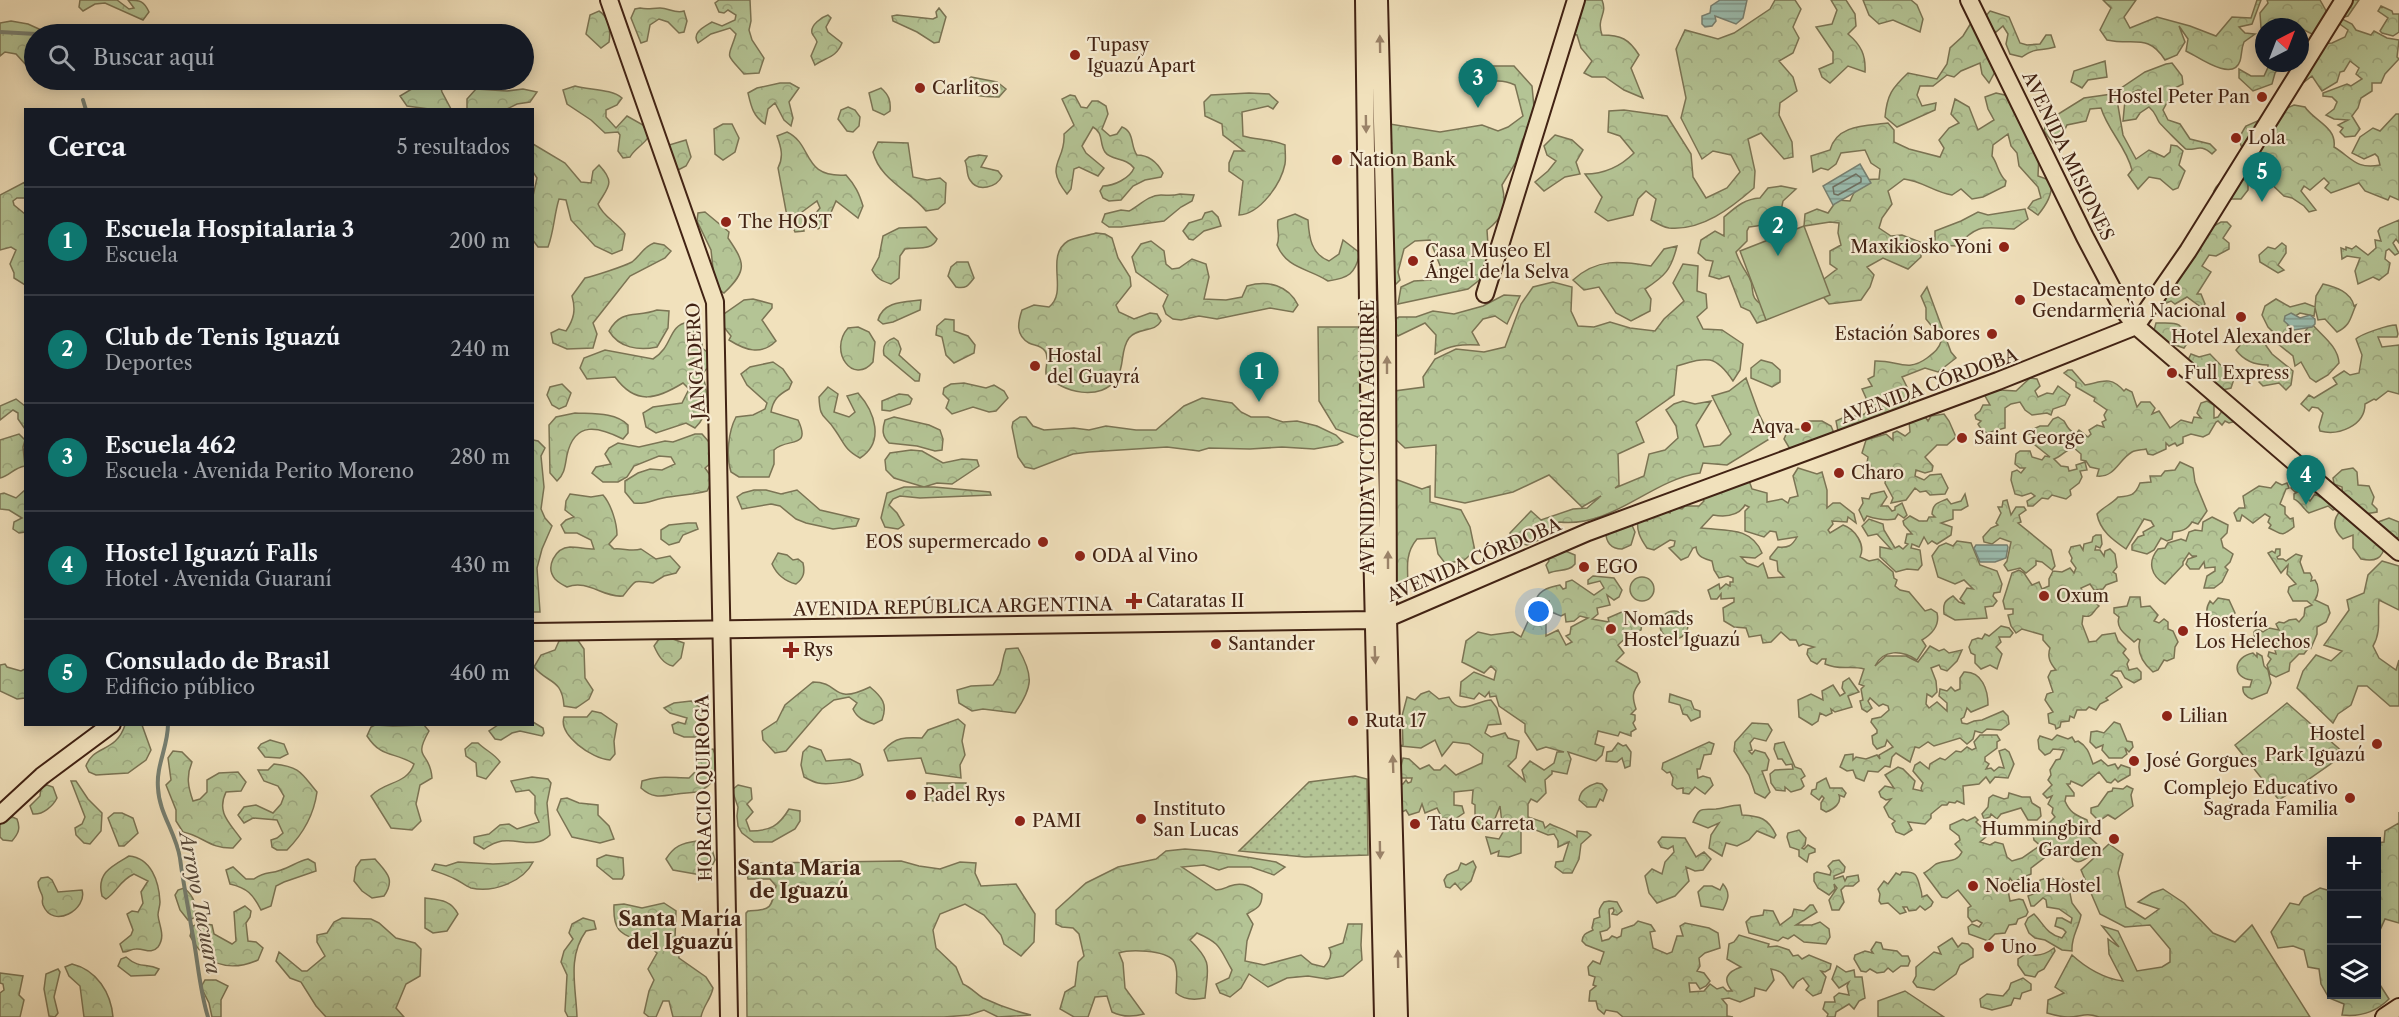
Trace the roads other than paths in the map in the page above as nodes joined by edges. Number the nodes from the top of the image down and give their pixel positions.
1 (609, 0) edge
2 (1364, 0) edge
3 (1379, 0) edge
4 (1576, 0) edge
5 (1969, 0) edge
6 (2344, 0) edge
7 (1485, 294) dead end
8 (2136, 326) junction
9 (2399, 552) edge
10 (1381, 619) junction
11 (722, 630) junction
12 (534, 632) edge
13 (109, 726) edge
14 (0, 815) edge
15 (2399, 1007) edge
16 (729, 1017) edge
17 (1383, 1017) edge
18 (1399, 1017) edge
19 (2384, 1017) edge

1 - 11 main road, JANGADERO
2 -> 10 main road, AVENIDA VICTORIA AGUIRRE
10 -> 3 main road, AVENIDA VICTORIA AGUIRRE
4 - 7 main road
5 - 8 main road, AVENIDA MISIONES
6 - 8 main road
8 - 9 main road, AVENIDA MISIONES
8 - 10 main road, AVENIDA CÓRDOBA
10 - 11 main road, AVENIDA REPÚBLICA ARGENTINA
10 -> 17 main road, AVENIDA VICTORIA AGUIRRE
18 -> 10 main road, AVENIDA VICTORIA AGUIRRE
11 - 12 main road, AVENIDA REPÚBLICA ARGENTINA
11 - 16 main road, HORACIO QUIROGA
13 - 14 main road
15 - 19 main road

